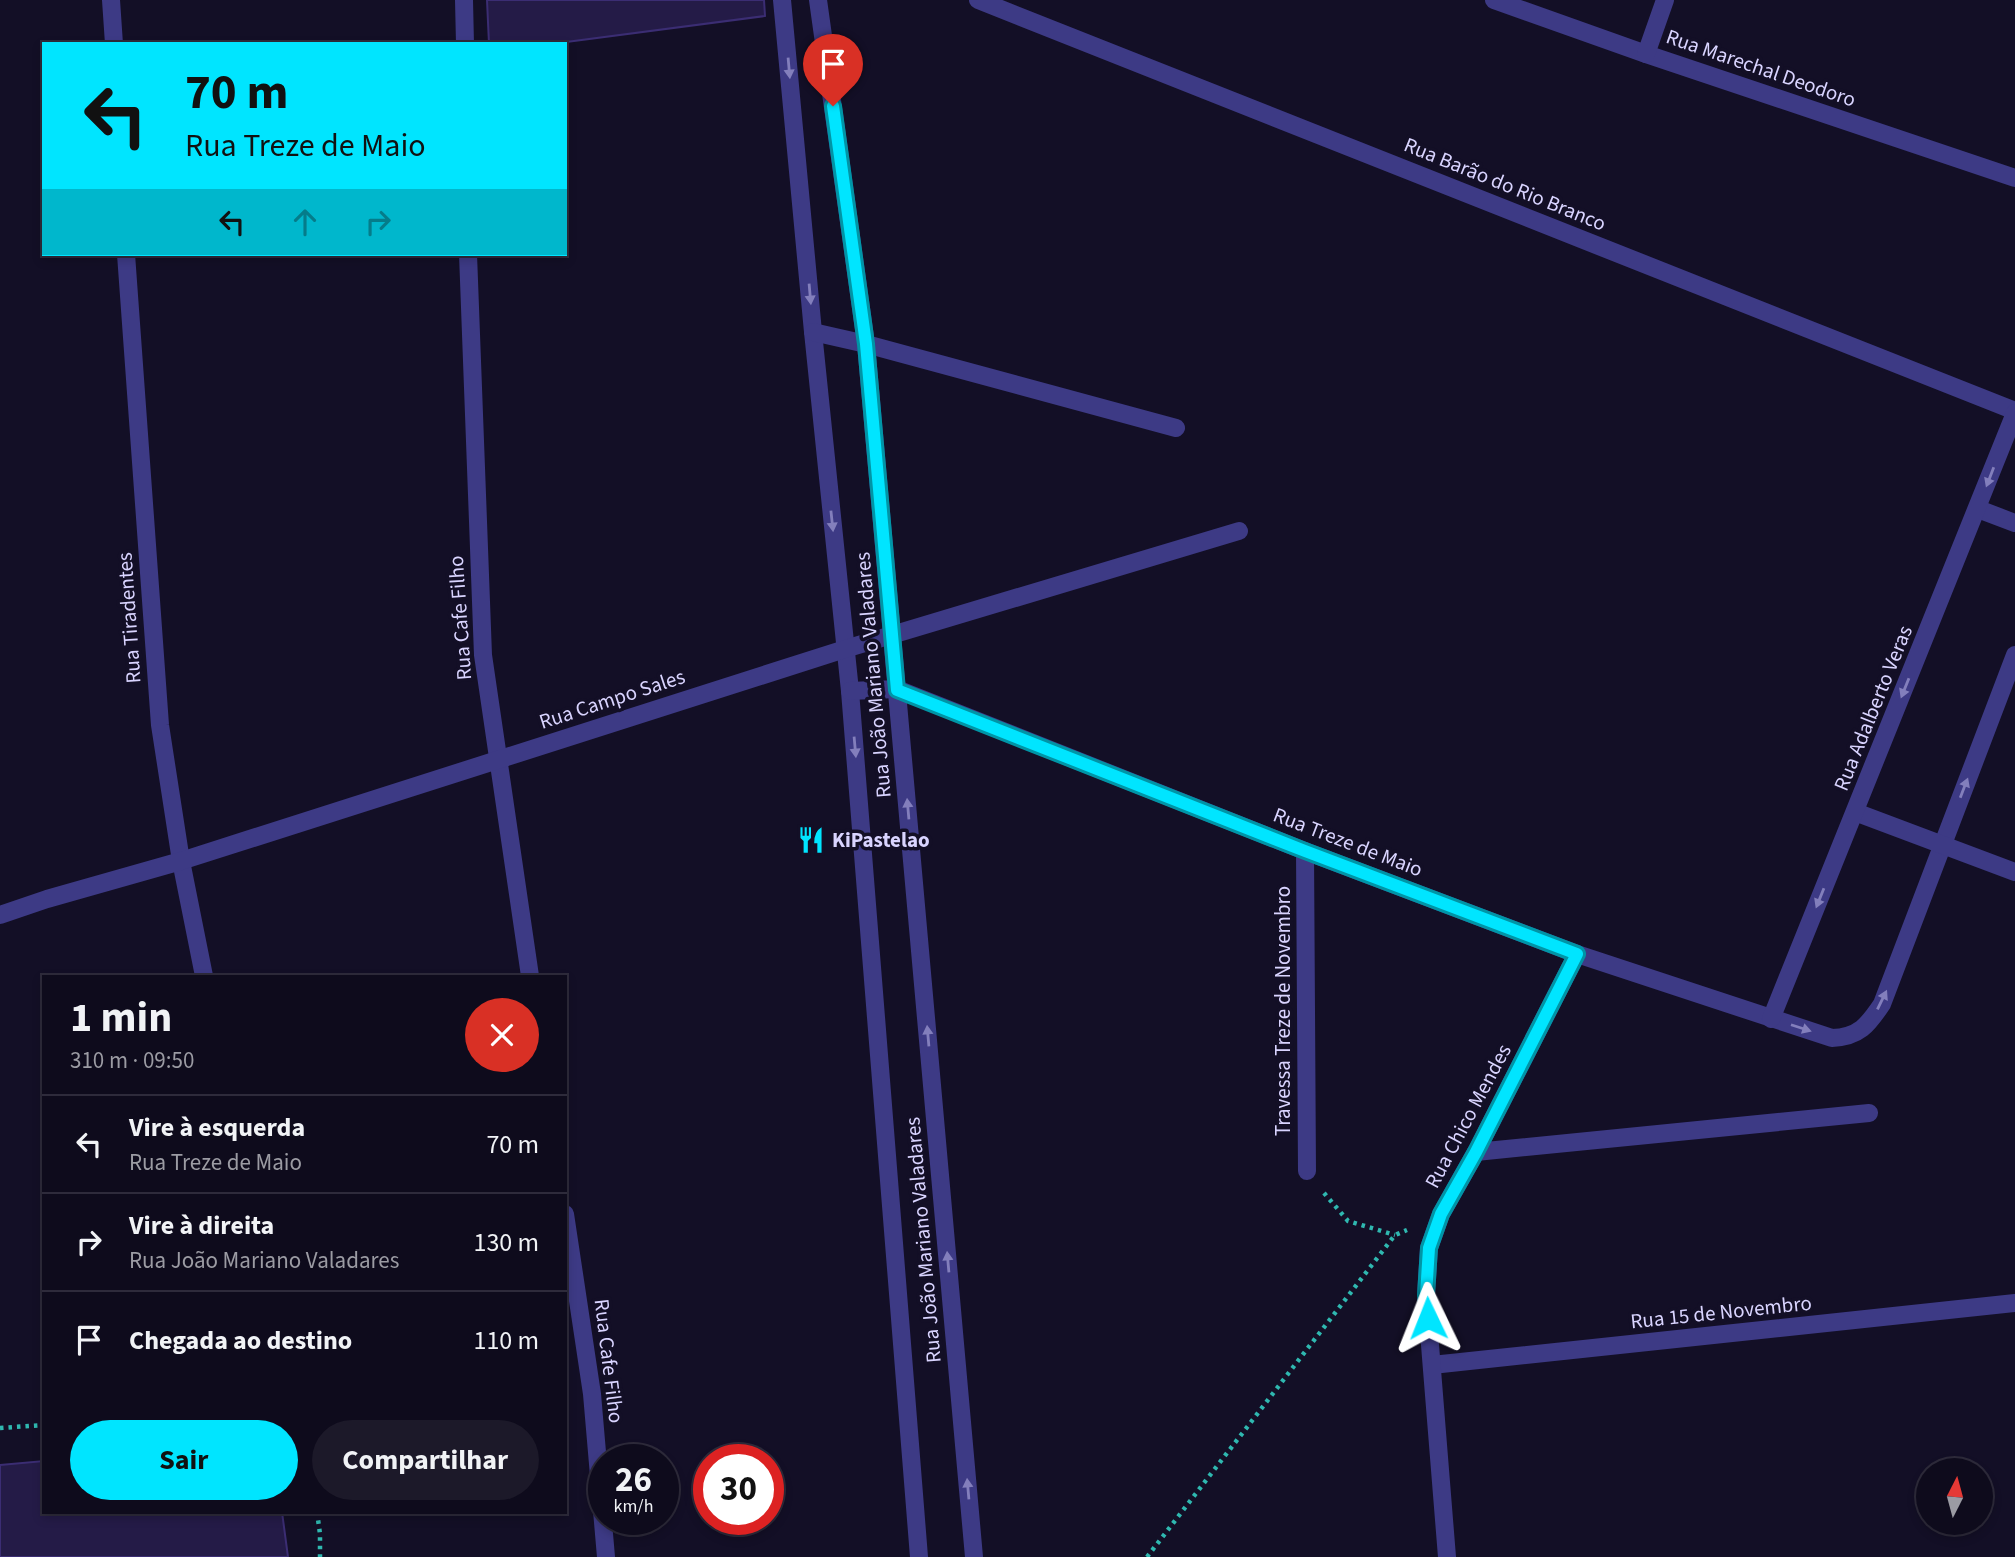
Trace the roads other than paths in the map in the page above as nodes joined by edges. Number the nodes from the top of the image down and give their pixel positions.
1 (111, 0) edge
2 (464, 0) edge
3 (782, 0) edge
4 (818, 0) edge
5 (978, 0) edge
6 (1494, 0) edge
7 (1665, 0) edge
8 (114, 42) edge
9 (465, 42) edge
10 (1646, 54) junction
11 (2015, 178) edge
12 (126, 256) edge
13 (468, 256) edge
14 (813, 332) junction
15 (866, 344) junction
16 (2015, 412) edge
17 (1176, 428) dead end
18 (1978, 509) junction
19 (2015, 523) edge
20 (1239, 531) dead end
21 (892, 636) junction
22 (845, 649) junction
23 (2015, 655) edge
24 (897, 690) junction
25 (850, 691) junction
26 (497, 760) junction
27 (1855, 812) junction
28 (1942, 845) junction
29 (1305, 851) junction
30 (181, 861) junction
31 (2015, 872) edge
32 (0, 915) edge
33 (1577, 954) junction
34 (204, 975) edge
35 (530, 975) edge
36 (1771, 1019) junction
37 (1869, 1113) dead end
38 (1476, 1152) junction
39 (1307, 1171) road end
40 (567, 1227) edge
41 (2015, 1303) edge
42 (1432, 1365) junction
43 (606, 1557) edge
44 (919, 1557) edge
45 (974, 1557) edge
46 (1447, 1557) edge

1 - 8 street
2 - 9 street
3 -> 14 street, Rua João Mariano Valadares
4 - 15 street, Rua João Mariano Valadares
5 - 16 street, Rua Barão do Rio Branco
6 - 10 street, Rua Marechal Deodoro
7 - 10 street
10 - 11 street, Rua Marechal Deodoro
12 - 30 street, Rua Tiradentes
13 - 26 street, Rua Cafe Filho
14 - 15 street
14 -> 22 street, Rua João Mariano Valadares
15 - 17 street
15 - 21 street, Rua João Mariano Valadares
16 -> 18 street, Rua Adalberto Veras
18 - 19 street
18 -> 27 street, Rua Adalberto Veras
20 - 21 street, Rua Campo Sales
21 - 22 street, Rua Campo Sales
21 - 24 street, Rua João Mariano Valadares
22 - 25 street, Rua João Mariano Valadares
22 - 26 street, Rua Campo Sales
28 -> 23 street
24 - 25 street, Rua Treze de Maio
24 - 29 street, Rua Treze de Maio
45 -> 24 street, Rua João Mariano Valadares
25 -> 44 street, Rua João Mariano Valadares
26 - 30 street, Rua Campo Sales
26 - 35 street, Rua Cafe Filho
27 - 28 street
27 -> 36 street, Rua Adalberto Veras
28 - 31 street
36 -> 28 street, Rua Treze de Maio
29 - 33 street, Rua Treze de Maio
29 - 39 street, Travessa Treze de Novembro
30 - 32 street, Rua Campo Sales
30 - 34 street, Rua Tiradentes
33 - 36 street, Rua Treze de Maio
33 - 38 street, Rua Chico Mendes
37 - 38 street
38 - 42 street, Rua Chico Mendes
40 - 43 street, Rua Cafe Filho
41 - 42 street, Rua 15 de Novembro
42 - 46 street, Rua Chico Mendes

